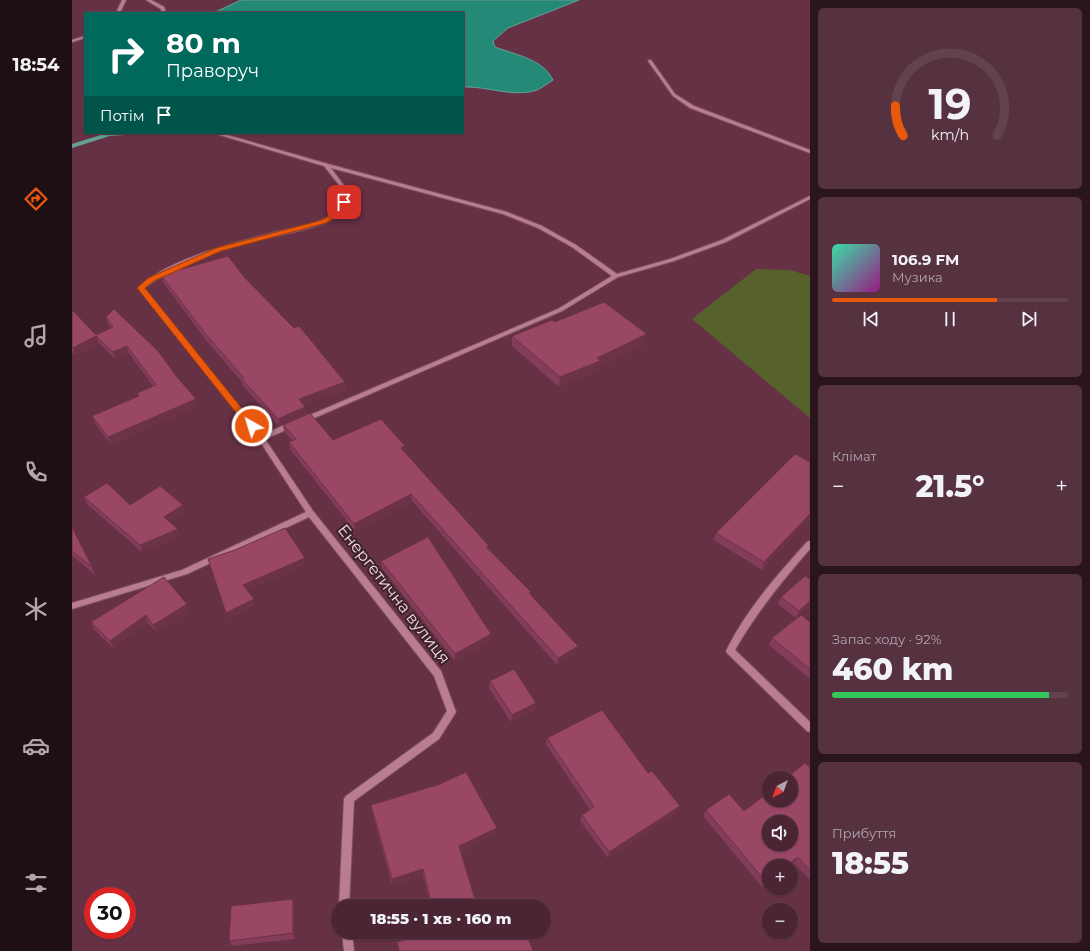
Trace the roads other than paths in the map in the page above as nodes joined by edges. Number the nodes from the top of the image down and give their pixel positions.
1 (124, 0) edge
2 (148, 0) edge
3 (118, 12) edge
4 (164, 12) edge
5 (84, 36) edge
6 (72, 41) edge
7 (650, 60) dead end
8 (218, 134) edge
9 (810, 152) edge
10 (326, 165) junction
11 (810, 197) edge
12 (616, 276) junction
13 (261, 438) junction
14 (310, 513) junction
15 (810, 544) edge
16 (72, 606) edge
17 (810, 728) edge
18 (344, 899) edge
19 (348, 939) edge
20 (349, 951) edge

1 - 3 street
2 - 4 street
5 - 6 street
7 - 9 street
8 - 10 street
10 - 12 street
10 - 13 street, Енергетична вулиця
11 - 12 street
12 - 13 street
13 - 14 street, Енергетична вулиця
14 - 16 street
14 - 18 street, Енергетична вулиця
15 - 17 street
19 - 20 street

